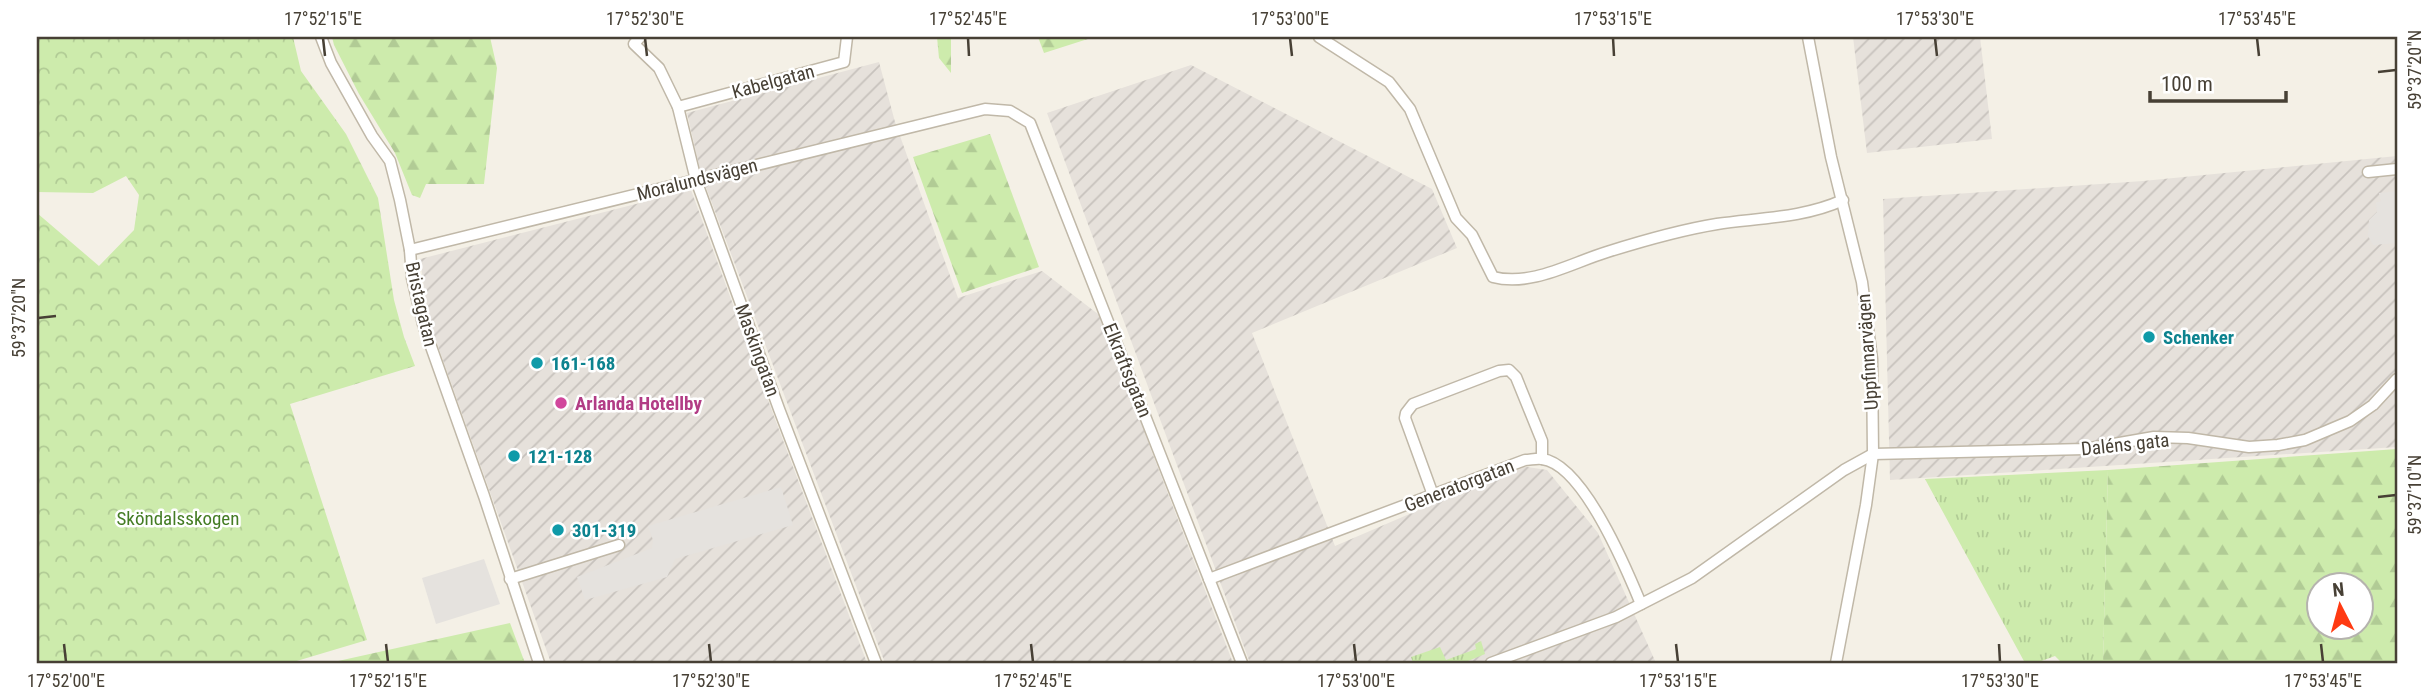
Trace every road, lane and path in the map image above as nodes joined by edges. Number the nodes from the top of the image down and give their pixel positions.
1 (321, 37) edge
2 (847, 37) edge
3 (1319, 37) edge
4 (1809, 39) edge
5 (637, 41) edge
6 (678, 107) junction
7 (985, 109) joint
8 (2397, 169) edge
9 (2368, 172) dead end
10 (696, 180) junction
11 (1843, 200) junction
12 (410, 250) junction
13 (2397, 379) edge
14 (1873, 454) junction
15 (1542, 459) junction
16 (1433, 495) junction
17 (619, 545) dead end
18 (510, 579) junction
19 (1209, 579) junction
20 (1641, 604) junction
21 (539, 663) edge
22 (876, 663) edge
23 (1242, 663) edge
24 (1491, 663) edge
25 (1836, 663) edge

1 - 12 street, Bristagatan
2 - 6 street, Kabelgatan
3 - 11 street
4 - 11 street, Uppfinnarvägen
5 - 6 street, Maskingatan
6 - 10 street, Maskingatan
7 - 10 street, Moralundsvägen
7 - 19 street, Elkraftsgatan
8 - 9 street
10 - 12 street, Moralundsvägen
10 - 22 street, Maskingatan
11 - 14 street, Uppfinnarvägen
12 - 18 street, Bristagatan
13 - 14 street, Daléns gata
14 - 20 street
14 - 25 street, Uppfinnarvägen
15 - 16 street, Generatorgatan
15 - 16 street
15 - 20 street, Generatorgatan
16 - 19 street, Generatorgatan
17 - 18 street
18 - 21 street, Bristagatan
19 - 23 street, Elkraftsgatan
20 - 24 street

